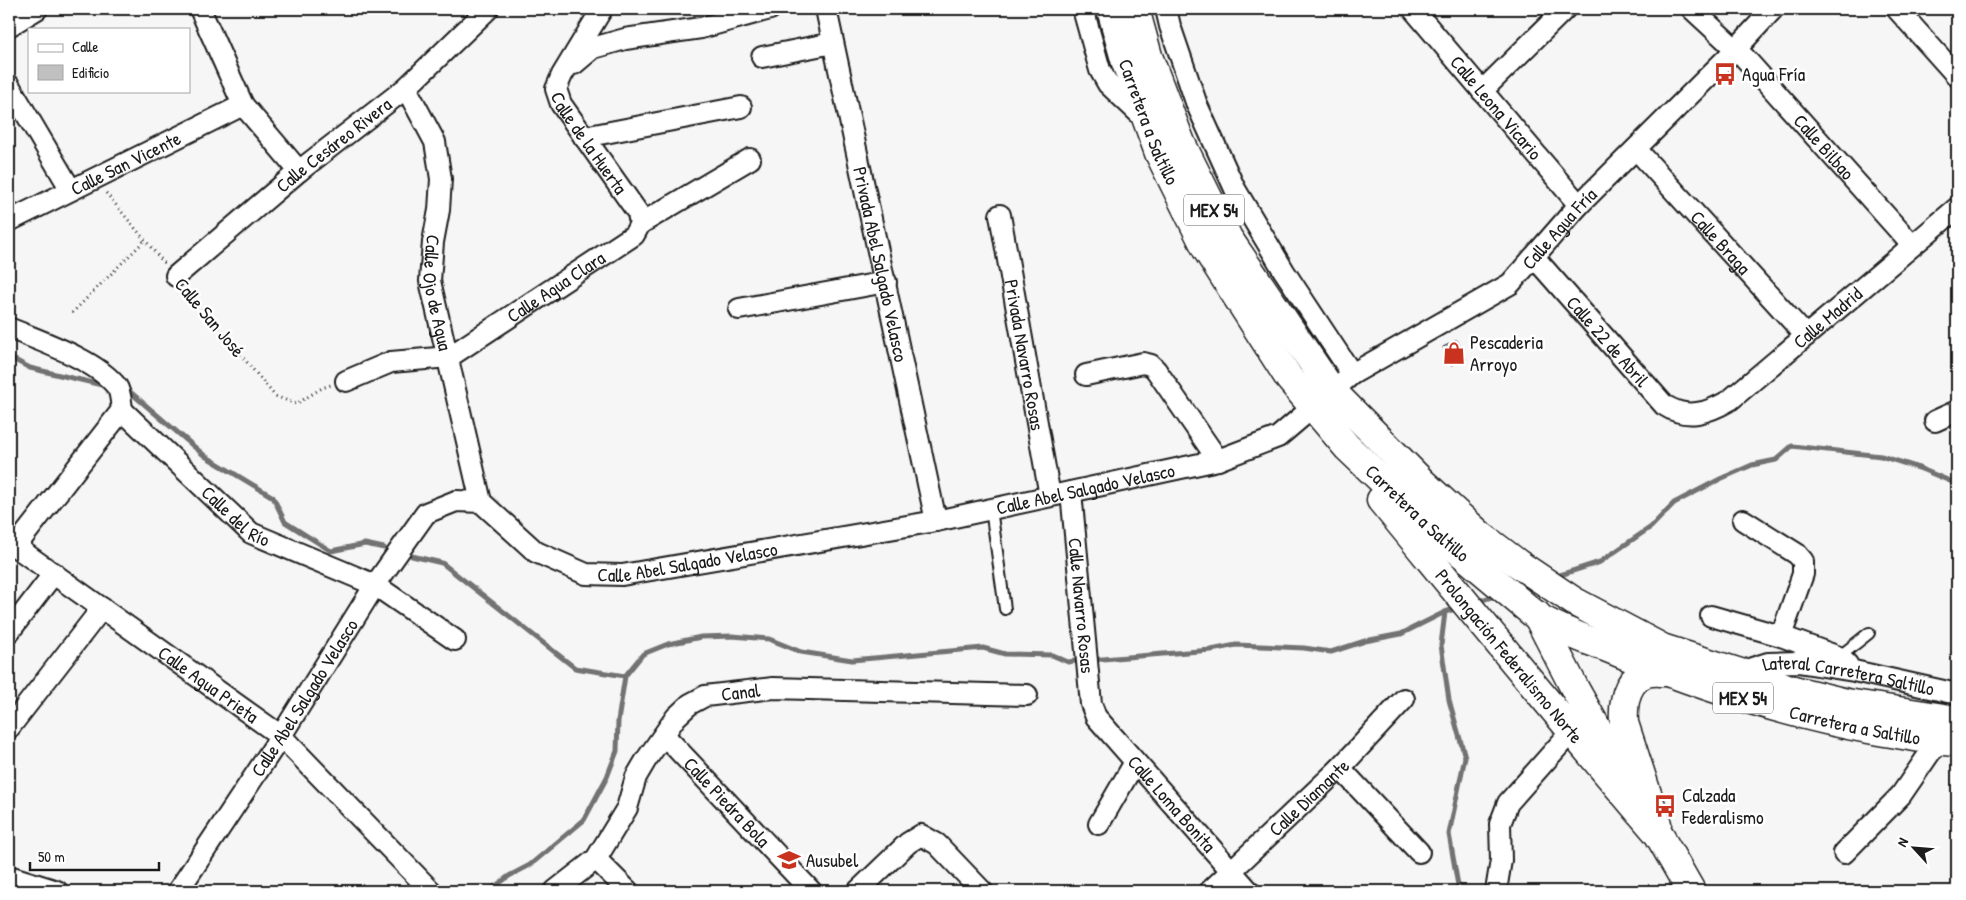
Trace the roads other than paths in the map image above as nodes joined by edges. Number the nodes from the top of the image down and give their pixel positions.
1 (37, 9) edge
2 (200, 9) edge
3 (488, 9) edge
4 (602, 9) edge
5 (770, 9) edge
6 (826, 9) edge
7 (1083, 9) edge
8 (1111, 9) edge
9 (1135, 9) edge
10 (1166, 9) edge
11 (1413, 9) edge
12 (1565, 9) edge
13 (1692, 9) edge
14 (1773, 9) edge
15 (1897, 9) edge
16 (9, 26) edge
17 (834, 43) junction
18 (1736, 50) junction
19 (762, 58) dead end
20 (562, 75) junction
21 (1957, 76) edge
22 (9, 86) edge
23 (406, 88) junction
24 (1482, 91) junction
25 (242, 105) junction
26 (741, 107) dead end
27 (1148, 122) junction
28 (584, 138) junction
29 (1636, 149) junction
30 (750, 159) dead end
31 (299, 171) junction
32 (72, 190) junction
33 (1579, 205) junction
34 (1957, 208) edge
35 (1000, 215) dead end
36 (9, 221) edge
37 (640, 224) junction
38 (1912, 246) junction
39 (1534, 257) junction
40 (176, 276) road end
41 (886, 282) junction
42 (739, 309) dead end
43 (9, 328) edge
44 (1806, 336) junction
45 (449, 357) junction
46 (1086, 375) dead end
47 (346, 381) road end
48 (1332, 391) junction
49 (122, 410) junction
50 (1957, 411) edge
51 (1690, 414) joint
52 (1935, 421) dead end
53 (1218, 460) junction
54 (1071, 492) junction
55 (1050, 496) junction
56 (481, 502) junction
57 (991, 509) junction
58 (1743, 520) dead end
59 (936, 521) junction
60 (1435, 529) junction
61 (12, 544) edge
62 (1517, 563) joint
63 (54, 573) junction
64 (375, 585) junction
65 (1536, 603) junction
66 (102, 608) junction
67 (1005, 609) dead end
68 (1711, 616) dead end
69 (9, 632) edge
70 (1869, 633) dead end
71 (1781, 636) junction
72 (455, 640) dead end
73 (1839, 657) junction
74 (1854, 671) junction
75 (1664, 672) junction
76 (1740, 672) junction
77 (1957, 694) edge
78 (1027, 695) dead end
79 (1404, 699) dead end
80 (1096, 717) joint
81 (1957, 720) edge
82 (9, 728) edge
83 (1571, 732) junction
84 (281, 736) junction
85 (664, 736) junction
86 (1948, 742) edge
87 (1135, 762) junction
88 (1340, 768) junction
89 (1099, 824) dead end
90 (1661, 837) junction
91 (1419, 852) dead end
92 (1844, 853) dead end
93 (596, 859) junction
94 (1230, 870) junction
95 (9, 876) edge
96 (57, 891) edge
97 (178, 891) edge
98 (431, 891) edge
99 (555, 891) edge
100 (628, 891) edge
101 (811, 891) edge
102 (858, 891) edge
103 (982, 891) edge
104 (1210, 891) edge
105 (1248, 891) edge
106 (1496, 891) edge
107 (1691, 891) edge

1 - 16 street
2 - 25 street
3 - 23 street, Calle Cesáreo Rivera
4 - 20 street, Calle de la Huerta
5 - 20 street
6 - 17 street, Privada Abel Salgado Velasco
7 - 27 street
8 - 27 main road, Carretera a Saltillo / MEX 54
9 - 48 main road, Carretera a Saltillo / MEX 54
10 - 48 street
11 - 24 street, Calle Leona Vicario
12 - 24 street
13 - 18 street, Calle Bilbao
14 - 18 street, Calle Agua Fría
15 - 21 street
17 - 19 street
17 - 41 street, Privada Abel Salgado Velasco
18 - 29 street, Calle Agua Fría
18 - 38 street, Calle Bilbao
20 - 28 street, Calle de la Huerta
22 - 32 street
23 - 31 street, Calle Cesáreo Rivera
23 - 45 street, Calle Ojo de Agua
24 - 33 street, Calle Leona Vicario
25 - 31 street
25 - 32 street, Calle San Vicente
26 - 28 street
27 - 48 main road, Carretera a Saltillo / MEX 54
28 - 37 street, Calle de la Huerta
29 - 33 street, Calle Agua Fría
29 - 44 street, Calle Braga
30 - 37 street, Calle Agua Clara
31 - 40 street, Calle Cesáreo Rivera
32 - 36 street, Calle San Vicente
33 - 39 street, Calle Agua Fría
34 - 38 street, Calle Madrid
35 - 55 street, Privada Navarro Rosas
37 - 45 street, Calle Agua Clara
38 - 44 street, Calle Madrid
39 - 48 street, Calle Agua Fría
39 - 51 street, Calle 22 de Abril
41 - 42 street
41 - 59 street, Privada Abel Salgado Velasco
43 - 49 street
44 - 51 street, Calle Madrid
45 - 47 street, Calle Agua Clara
45 - 56 street, Calle Ojo de Agua
46 - 53 street
48 - 53 street, Calle Abel Salgado Velasco
48 - 60 main road, Carretera a Saltillo / MEX 54
48 - 60 main road, Carretera a Saltillo / MEX 54
49 - 61 street
49 - 64 street, Calle del Río
50 - 52 street
53 - 54 street, Calle Abel Salgado Velasco
54 - 55 street, Calle Abel Salgado Velasco
54 - 80 street, Calle Navarro Rosas
55 - 57 street, Calle Abel Salgado Velasco
56 - 59 street, Calle Abel Salgado Velasco
56 - 64 street, Calle Abel Salgado Velasco
57 - 59 street, Calle Abel Salgado Velasco
57 - 67 lane
58 - 71 street
60 - 62 main road, Carretera a Saltillo / MEX 54
60 - 65 main road, Carretera a Saltillo / MEX 54
60 - 83 main road, Prolongación Federalismo Norte
61 - 63 street, Calle Agua Prieta
62 - 65 main road, Prolongación Federalismo Norte
63 - 66 street, Calle Agua Prieta
63 - 69 street
64 - 72 street, Calle del Río
64 - 84 street, Calle Abel Salgado Velasco
65 - 75 main road, Carretera a Saltillo / MEX 54
65 - 76 main road, Carretera a Saltillo / MEX 54
65 - 90 main road, Prolongación Federalismo Norte
66 - 82 street
66 - 84 street, Calle Agua Prieta
68 - 71 street
70 - 73 lane
71 - 73 street
73 - 74 street
74 - 76 street, Lateral Carretera Saltillo
74 - 77 street, Lateral Carretera Saltillo
75 - 86 main road, Carretera a Saltillo / MEX 54
75 - 90 main road
76 - 81 main road, Carretera a Saltillo / MEX 54
78 - 85 street, Canal
79 - 88 street, Calle Diamante
80 - 87 street, Calle Loma Bonita
83 - 90 main road, Prolongación Federalismo Norte
83 - 106 street
84 - 97 street, Calle Abel Salgado Velasco
84 - 98 street, Calle Agua Prieta
85 - 93 street, Canal
85 - 101 street, Calle Piedra Bola
86 - 92 street
87 - 89 street
87 - 94 street, Calle Loma Bonita
88 - 91 street
88 - 94 street, Calle Diamante
90 - 107 main road, Prolongación Federalismo Norte
93 - 99 street, Canal
93 - 100 street
94 - 104 street, Calle Diamante
94 - 105 street, Calle Loma Bonita
95 - 96 street
102 - 103 street

